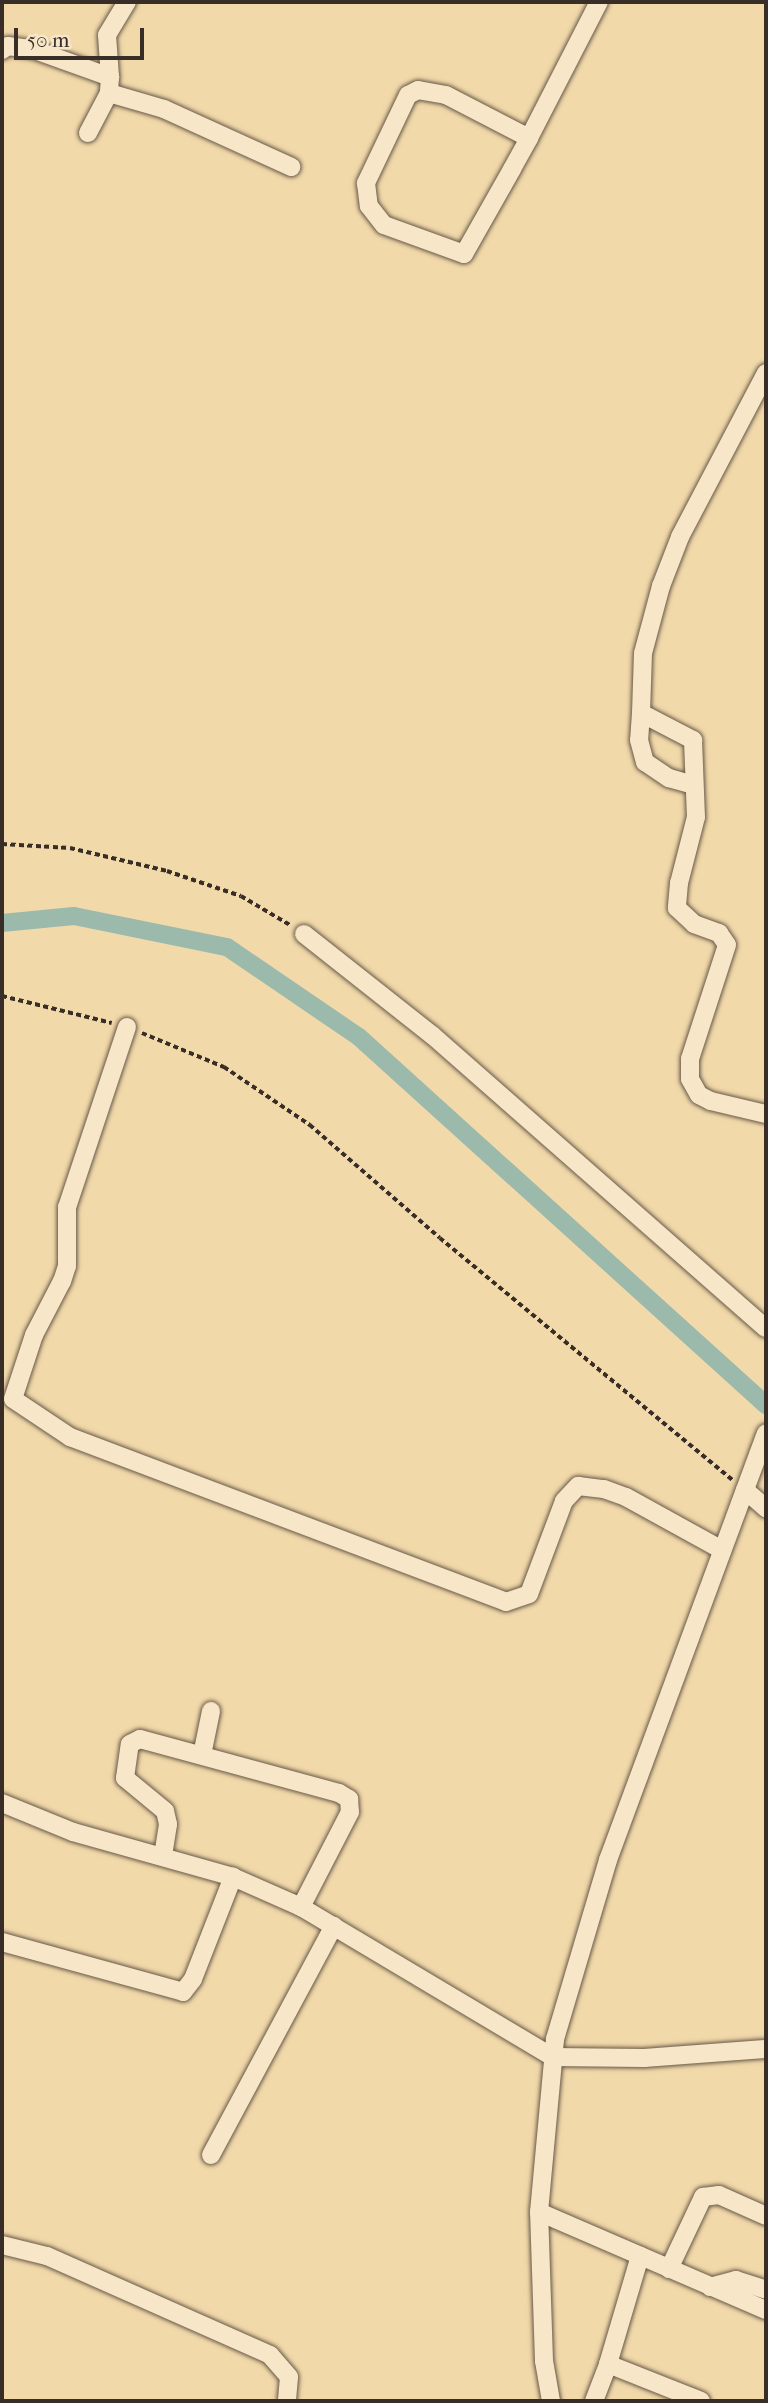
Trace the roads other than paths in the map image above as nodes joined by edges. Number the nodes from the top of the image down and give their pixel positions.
1 (127, 2) edge
2 (599, 2) edge
3 (2, 50) edge
4 (109, 85) junction
5 (88, 133) dead end
6 (528, 138) junction
7 (291, 167) dead end
8 (765, 379) edge
9 (641, 713) junction
10 (693, 785) junction
11 (304, 934) road end
12 (127, 1027) road end
13 (766, 1114) edge
14 (766, 1328) edge
15 (7, 1397) edge
16 (766, 1433) edge
17 (745, 1490) junction
18 (766, 1508) edge
19 (722, 1550) junction
20 (211, 1711) dead end
21 (202, 1755) junction
22 (2, 1803) edge
23 (163, 1856) junction
24 (233, 1877) junction
25 (301, 1907) junction
26 (334, 1926) junction
27 (2, 1942) edge
28 (765, 2049) edge
29 (553, 2057) junction
30 (211, 2155) dead end
31 (539, 2212) junction
32 (766, 2216) edge
33 (2, 2245) edge
34 (640, 2256) junction
35 (669, 2269) junction
36 (710, 2287) junction
37 (766, 2290) edge
38 (766, 2311) edge
39 (608, 2364) junction
40 (287, 2401) edge
41 (551, 2401) edge
42 (594, 2401) edge
43 (701, 2401) edge

1 - 4 street
2 - 6 street
3 - 4 street
4 - 5 street
4 - 7 street
6 - 6 street
8 - 9 street
9 - 10 street
9 - 10 street
10 - 13 street
11 - 14 street
12 - 15 street
15 - 19 street
16 - 17 street
17 - 18 street
17 - 19 street
19 - 29 street
20 - 21 street
21 - 23 street
21 - 25 street
22 - 23 street
23 - 24 street
24 - 25 street
24 - 27 street
25 - 26 street
26 - 29 street
26 - 30 street
28 - 29 street
29 - 31 street
31 - 34 street
31 - 41 street
32 - 35 street
33 - 40 street
34 - 35 street
34 - 39 street
35 - 36 street
36 - 37 street
36 - 38 street
39 - 42 street
39 - 43 street

